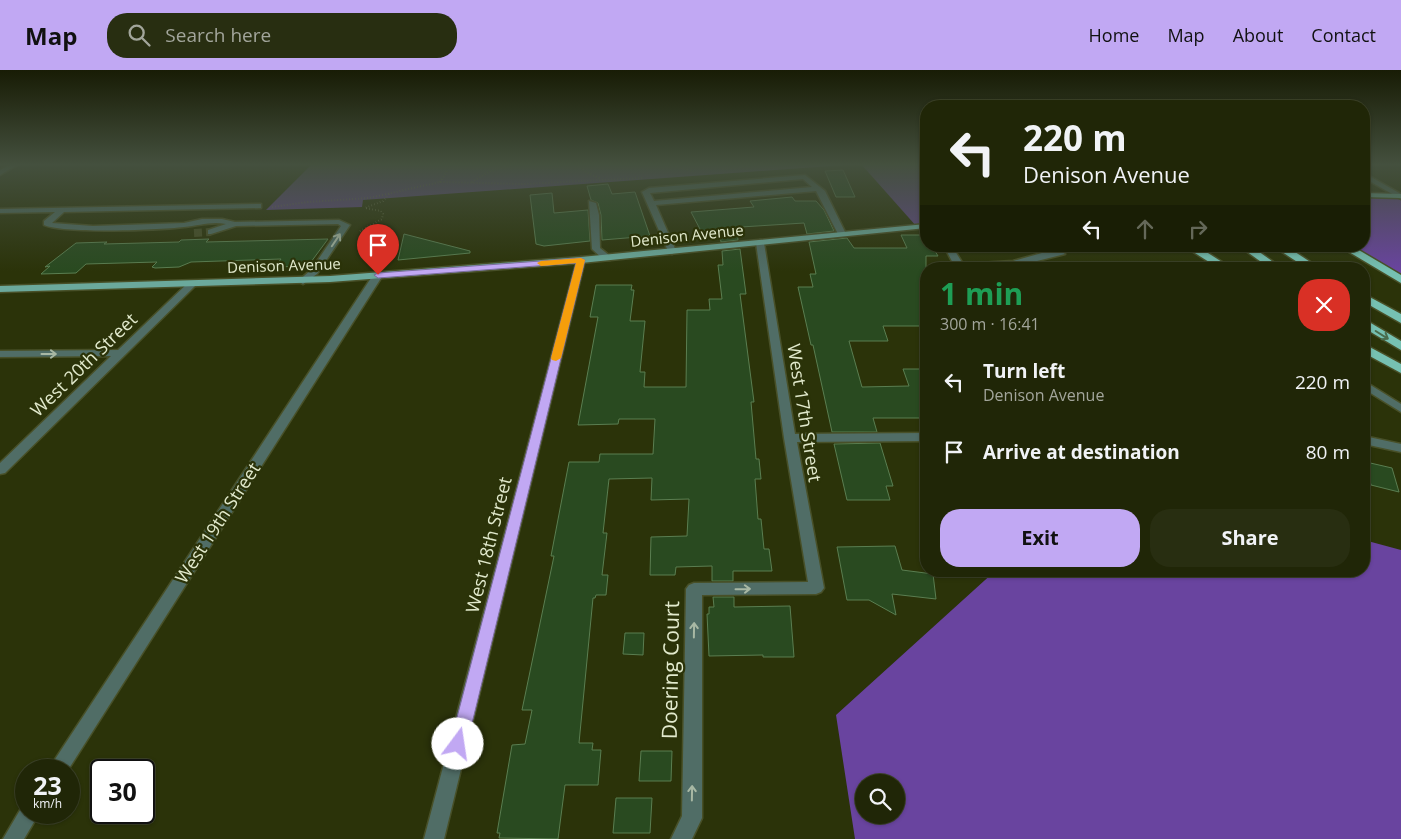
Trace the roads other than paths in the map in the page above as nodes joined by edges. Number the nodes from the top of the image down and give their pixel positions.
1 (650, 200) edge
2 (695, 200) edge
3 (825, 200) edge
4 (592, 203) dead end
5 (651, 203) junction
6 (258, 206) road end
7 (62, 210) junction
8 (0, 211) edge
9 (235, 224) junction
10 (184, 225) junction
11 (920, 227) edge
12 (211, 232) tunnel mouth
13 (194, 233) tunnel mouth
14 (842, 234) junction
15 (760, 243) junction
16 (672, 251) junction
17 (1199, 252) edge
18 (1253, 252) edge
19 (1288, 252) edge
20 (1354, 252) edge
21 (1061, 254) dead end
22 (607, 258) junction
23 (581, 260) junction
24 (1020, 262) edge
25 (1216, 262) edge
26 (1268, 262) edge
27 (1304, 262) edge
28 (378, 275) junction
29 (1401, 280) edge
30 (303, 281) junction
31 (192, 284) junction
32 (0, 289) edge
33 (1370, 301) edge
34 (1401, 319) edge
35 (1370, 327) edge
36 (1401, 346) edge
37 (1370, 351) edge
38 (121, 353) junction
39 (0, 354) edge
40 (1401, 369) edge
41 (1370, 388) edge
42 (1401, 409) edge
43 (920, 437) edge
44 (790, 438) junction
45 (1370, 441) edge
46 (1401, 448) edge
47 (0, 470) edge
48 (816, 588) joint
49 (64, 759) edge
50 (22, 824) edge
51 (13, 839) edge
52 (434, 839) edge
53 (681, 839) edge

1 - 5 street
2 - 5 street
3 - 14 street
4 - 22 street
5 - 16 street
6 - 7 street
7 - 8 street
7 - 10 street
9 - 10 street
9 - 12 street
30 -> 9 street
10 - 13 street
11 - 14 main road, Denison Avenue
14 - 15 main road, Denison Avenue
15 - 16 main road, Denison Avenue
15 - 44 street, West 17th Street
16 - 22 main road, Denison Avenue
17 - 25 highway
18 - 26 highway
19 - 27 highway
20 - 29 highway
21 - 24 street
22 - 23 main road, Denison Avenue
23 - 28 main road, Denison Avenue
23 - 52 street, West 18th Street
28 - 30 main road, Denison Avenue
28 - 49 street, West 19th Street
30 - 31 main road, Denison Avenue
31 - 32 main road, Denison Avenue
31 - 38 street, West 20th Street
33 - 34 highway
35 -> 36 highway
37 - 40 highway
39 -> 38 street
38 - 47 street, West 20th Street
41 - 42 street
43 - 44 street
44 - 48 street, West 17th Street
45 - 46 street
53 -> 48 street, Doering Court
50 - 51 street

